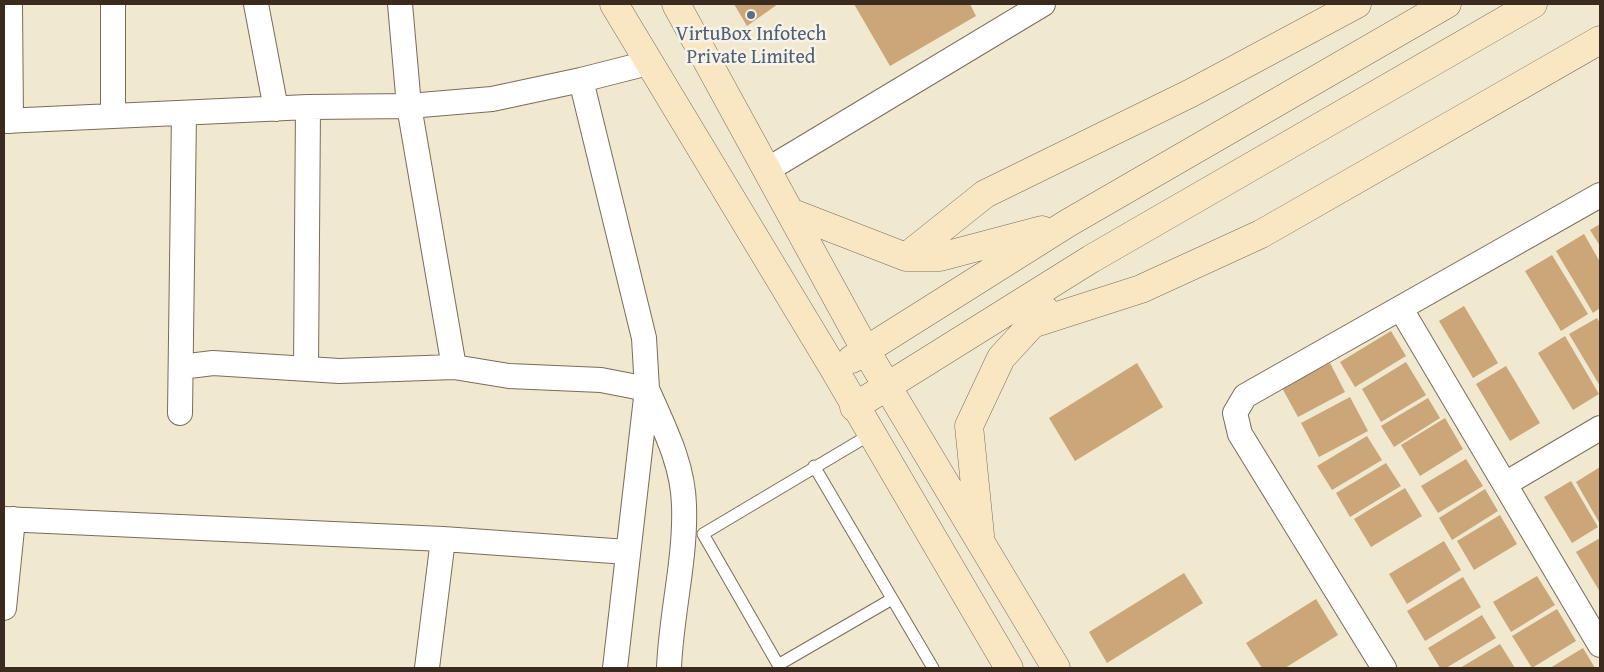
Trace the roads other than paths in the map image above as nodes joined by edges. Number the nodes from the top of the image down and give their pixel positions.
1 (10, 4) edge
2 (113, 4) edge
3 (256, 4) edge
4 (400, 4) edge
5 (614, 4) edge
6 (676, 4) edge
7 (1043, 4) edge
8 (1357, 4) edge
9 (1447, 4) edge
10 (1533, 4) edge
11 (1600, 40) edge
12 (648, 62) junction
13 (581, 80) junction
14 (409, 106) junction
15 (308, 107) junction
16 (276, 109) junction
17 (184, 113) junction
18 (113, 116) junction
19 (7, 121) edge
20 (767, 170) junction
21 (1600, 195) edge
22 (790, 212) junction
23 (1068, 223) junction
24 (906, 257) junction
25 (1091, 259) junction
26 (1401, 309) junction
27 (1032, 324) junction
28 (866, 350) junction
29 (181, 367) junction
30 (454, 367) junction
31 (306, 369) junction
32 (834, 370) junction
33 (888, 387) junction
34 (647, 389) junction
35 (854, 407) junction
36 (180, 413) dead end
37 (1600, 428) edge
38 (871, 434) junction
39 (814, 466) junction
40 (1505, 484) junction
41 (8, 520) edge
42 (443, 539) junction
43 (980, 542) junction
44 (627, 552) junction
45 (892, 599) junction
46 (4, 608) edge
47 (1599, 641) edge
48 (779, 667) edge
49 (427, 668) edge
50 (615, 668) edge
51 (669, 668) edge
52 (933, 668) edge
53 (1009, 668) edge
54 (1056, 668) edge
55 (1384, 668) edge

1 - 19 street
2 - 18 street
3 - 16 street
4 - 14 street
5 - 12 street
6 - 20 street
7 - 20 street
8 - 24 street
9 - 23 street
10 - 25 street
11 - 27 street
12 - 13 street
12 - 32 street
13 - 14 street
13 - 34 street
14 - 15 street
14 - 30 street
15 - 16 street
15 - 31 street
16 - 17 street
17 - 18 street
17 - 29 street
18 - 19 street
20 - 22 street
21 - 26 street
22 - 24 street
22 - 28 street
23 - 24 street
23 - 28 street
25 - 27 street
25 - 33 street
26 - 40 street
26 - 55 street
27 - 43 street
28 - 32 street
28 - 33 street
29 - 31 street
29 - 36 street
30 - 31 street
30 - 34 street
32 - 35 street
33 - 35 street
33 - 43 street
34 - 44 street
34 - 51 street
35 - 38 street
37 - 40 street
38 - 39 lane
38 - 53 street
39 - 45 lane
39 - 48 lane
40 - 47 street
41 - 42 street
41 - 46 street
42 - 44 street
42 - 49 street
43 - 54 street
44 - 50 street
45 - 48 lane
45 - 52 lane

